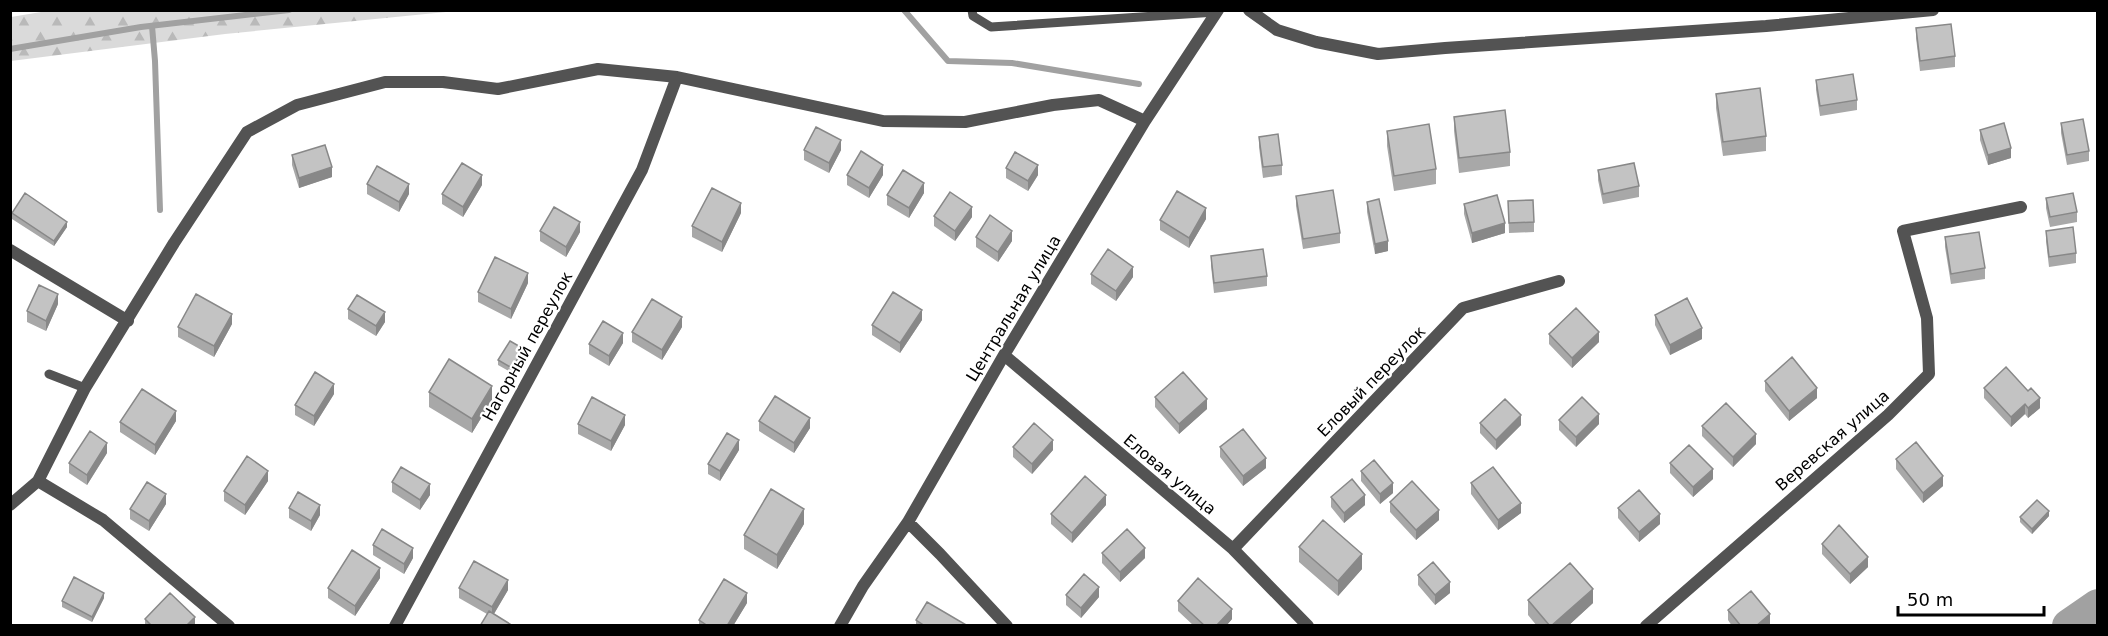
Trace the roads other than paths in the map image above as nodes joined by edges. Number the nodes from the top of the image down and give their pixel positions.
1 (972, 10) edge
2 (1249, 10) edge
3 (1933, 10) edge
4 (1217, 11) edge
5 (677, 77) junction
6 (1145, 121) junction
7 (2021, 207) dead end
8 (10, 250) edge
9 (1559, 282) dead end
10 (128, 321) junction
11 (1004, 355) junction
12 (49, 374) dead end
13 (85, 388) junction
14 (38, 481) junction
15 (10, 505) edge
16 (908, 522) junction
17 (1233, 549) junction
18 (229, 626) edge
19 (395, 626) edge
20 (840, 626) edge
21 (1007, 626) edge
22 (1308, 626) edge
23 (1646, 626) edge

1 - 4 lane
2 - 3 street
4 - 6 street, Центральная улица
5 - 6 street
5 - 10 street
5 - 19 street, Нагорный переулок
6 - 11 street, Центральная улица
7 - 23 street, Веревская улица
8 - 10 street
9 - 17 street, Еловый переулок
10 - 13 street
11 - 16 street, Центральная улица
11 - 17 street, Еловая улица
12 - 13 lane
13 - 14 street
14 - 15 street
14 - 18 street
16 - 20 street, Центральная улица
16 - 21 street
17 - 22 street, Еловая улица

